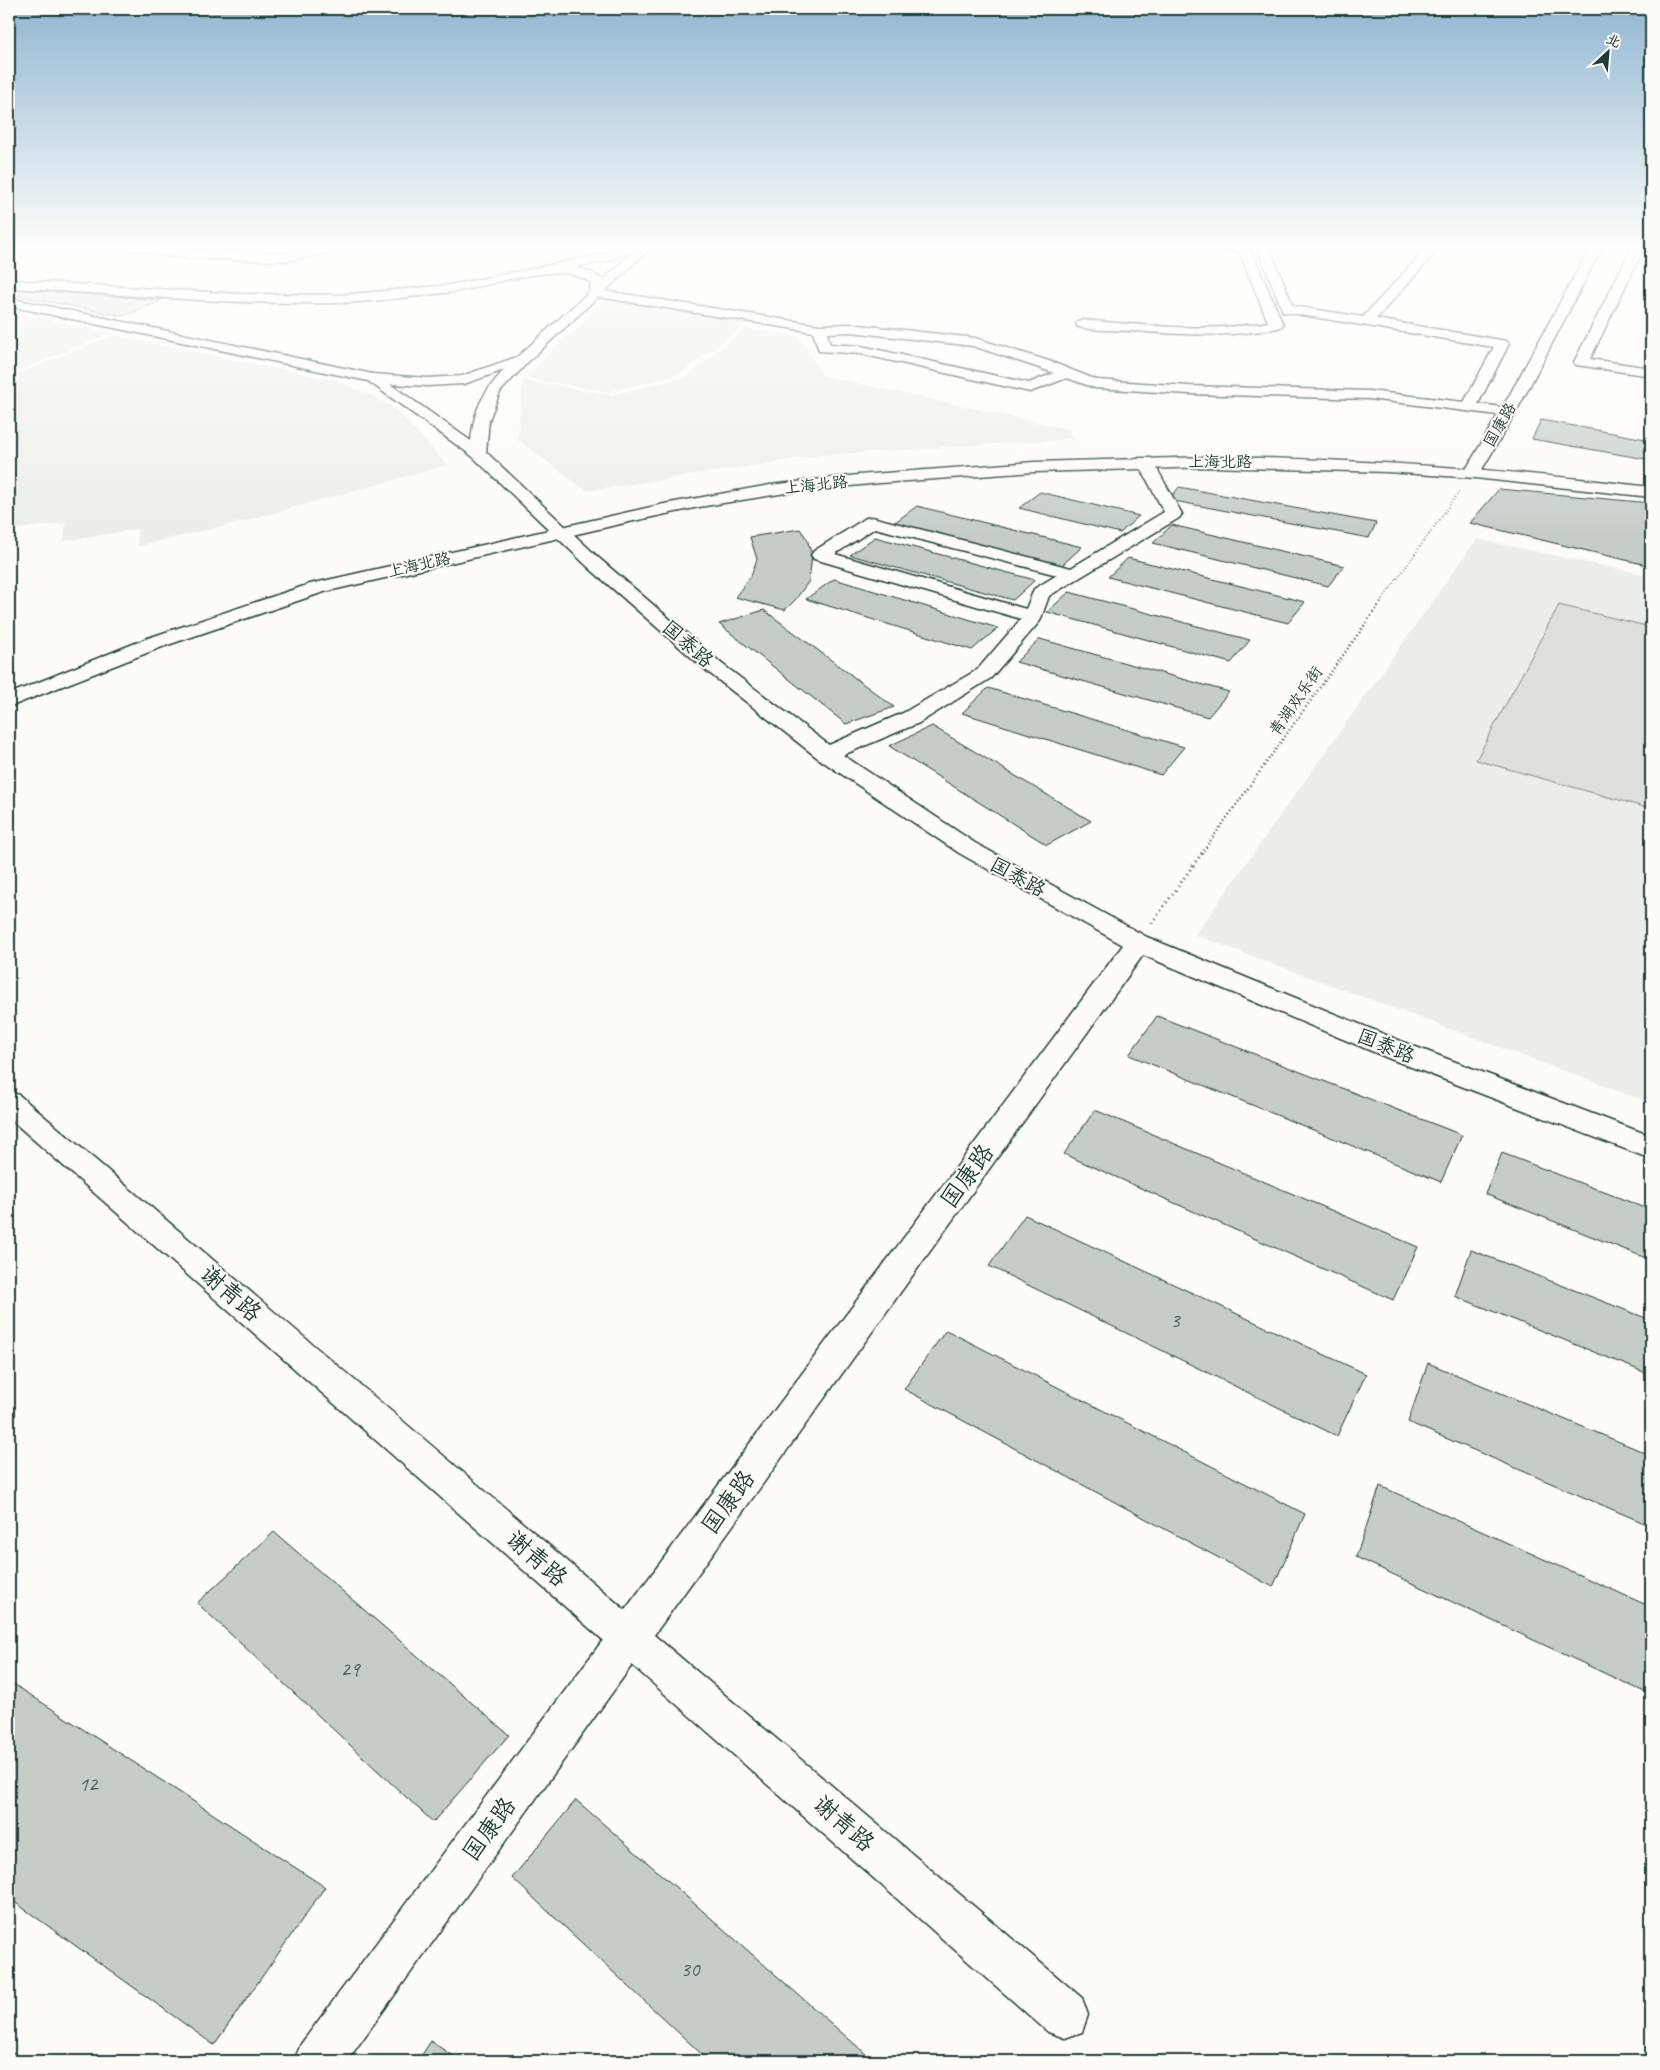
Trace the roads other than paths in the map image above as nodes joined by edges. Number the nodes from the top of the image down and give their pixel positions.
1 (203, 343) edge
2 (541, 343) edge
3 (823, 343) edge
4 (976, 343) edge
5 (1493, 343) edge
6 (1545, 343) edge
7 (1591, 343) edge
8 (524, 358) junction
9 (1651, 372) edge
10 (1066, 373) junction
11 (372, 378) junction
12 (1469, 407) junction
13 (1508, 412) junction
14 (478, 453) junction
15 (1144, 461) junction
16 (1476, 467) junction
17 (1651, 483) edge
18 (1651, 492) edge
19 (554, 526) junction
20 (1074, 574) junction
21 (1033, 617) junction
22 (9, 687) edge
23 (9, 701) edge
24 (827, 754) junction
25 (1138, 943) junction
26 (9, 1102) edge
27 (1651, 1148) edge
28 (629, 1637) junction
29 (1065, 2015) dead end
30 (318, 2061) edge

1 - 11 street, 国泰路
2 - 8 street, 国泰路
3 - 10 street
4 - 10 street
5 - 12 street
6 - 13 street, 国康路
7 - 9 street
8 - 11 street, 国泰路
8 - 14 street, 国泰路
10 - 12 street
11 - 14 street, 国泰路
12 - 13 street
13 - 16 street, 国康路
14 - 19 street, 国泰路
15 - 16 street, 上海北路
15 - 19 street, 上海北路
15 - 20 street
16 - 17 street, 上海北路
16 - 18 street, 上海北路
16 - 19 street, 上海北路
19 - 22 street, 上海北路
19 - 23 street, 上海北路
19 - 24 street, 国泰路
20 - 21 street
20 - 21 street
21 - 24 street
24 - 25 street, 国泰路
25 - 27 street, 国泰路
25 - 28 street, 国康路
26 - 28 street, 谢青路
28 - 29 street, 谢青路
28 - 30 street, 国康路

